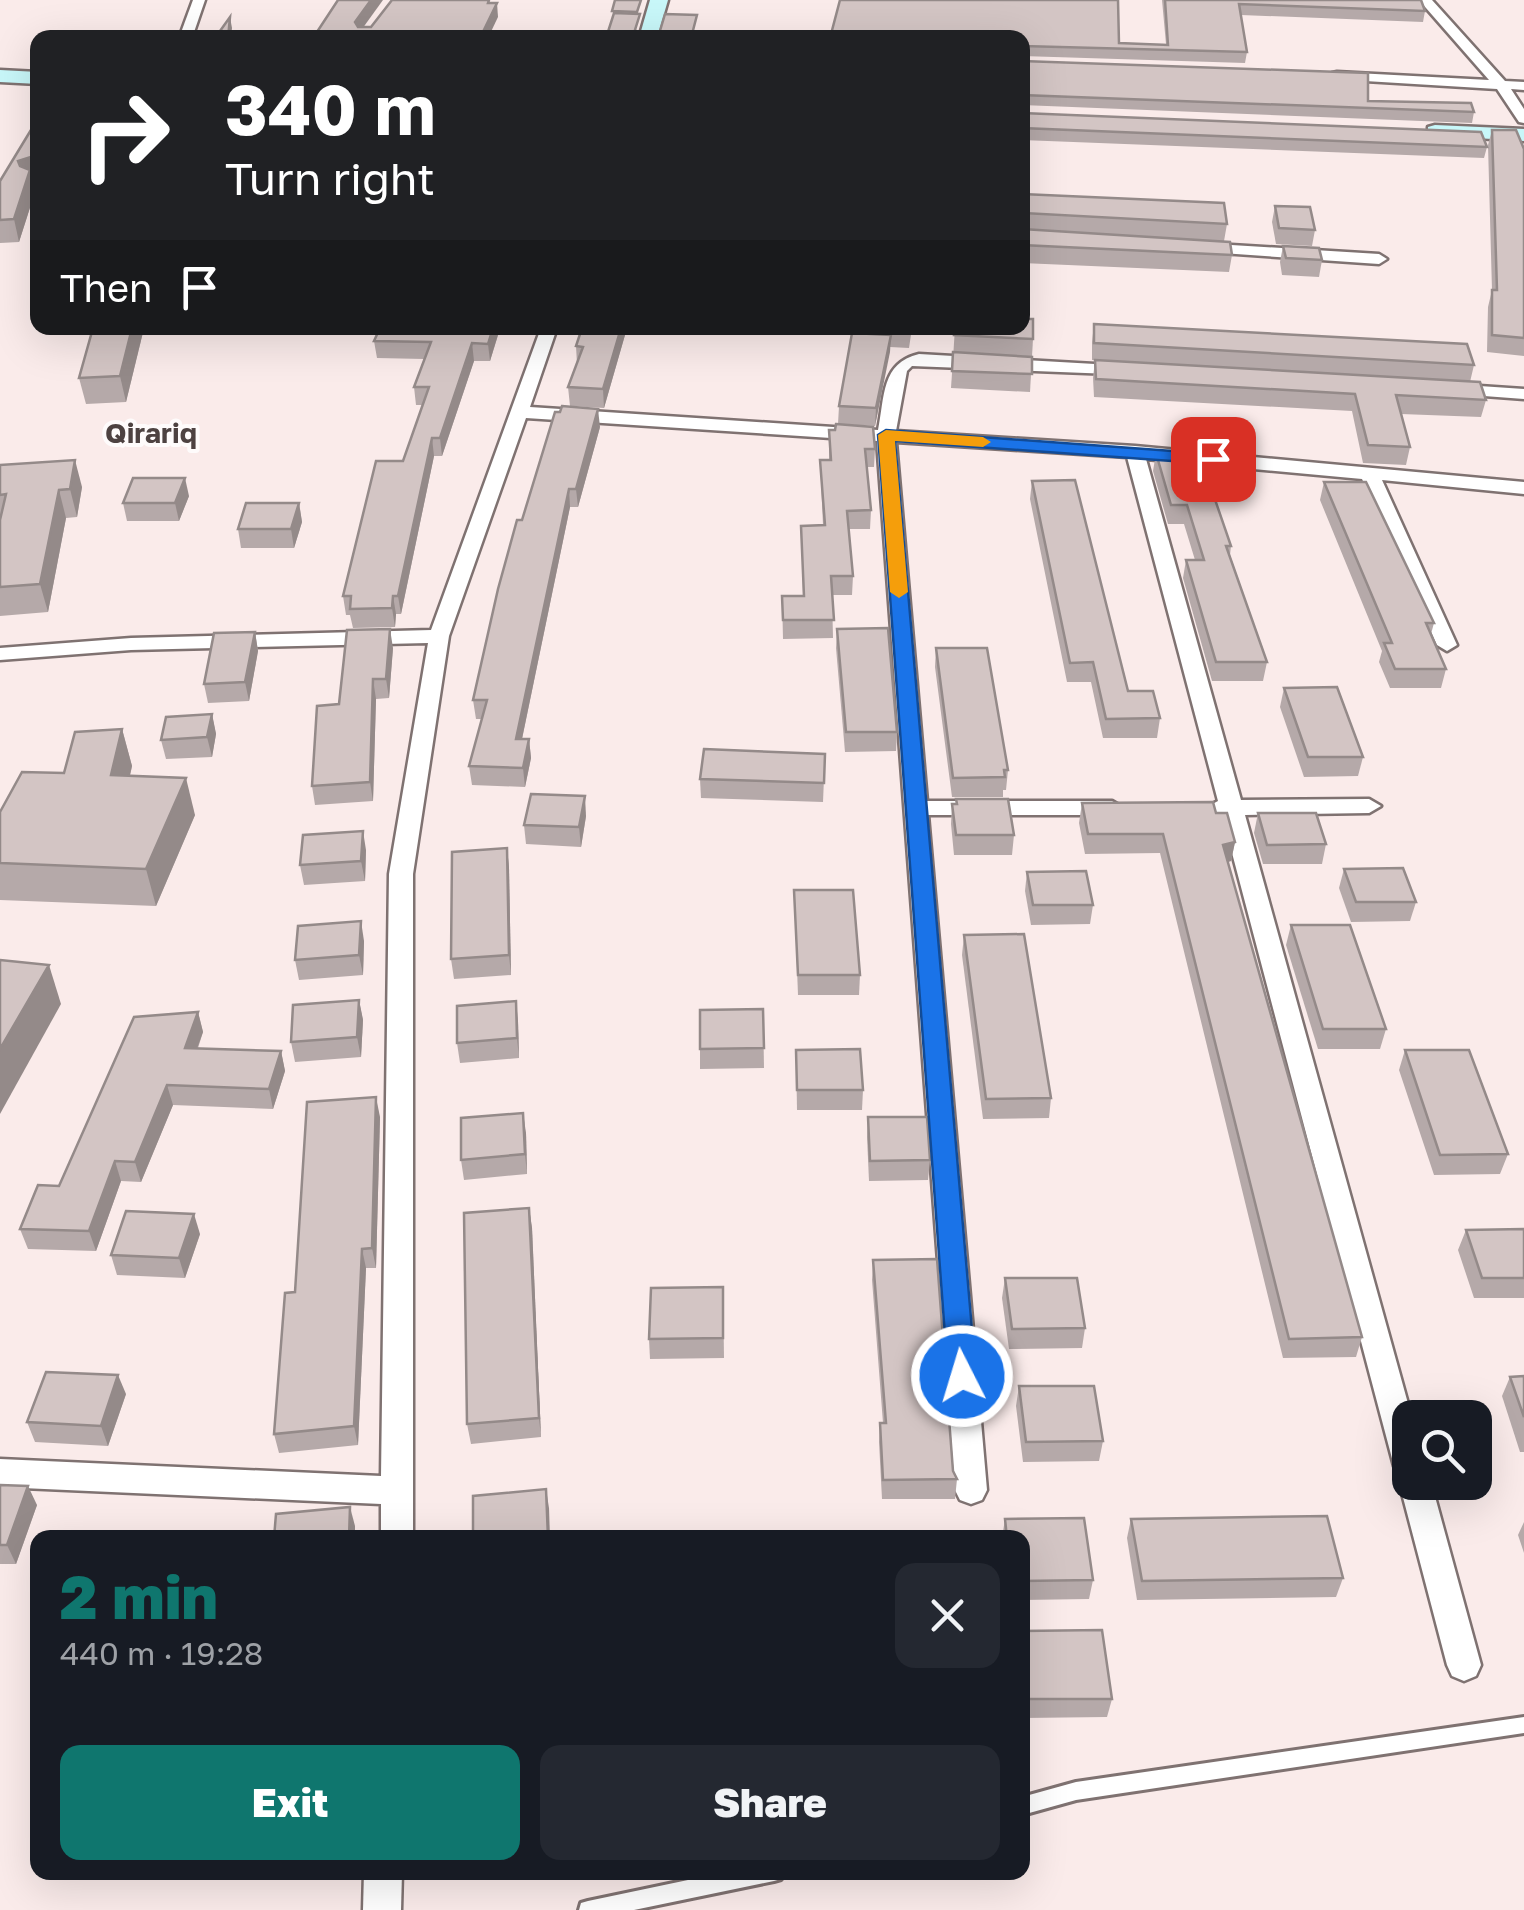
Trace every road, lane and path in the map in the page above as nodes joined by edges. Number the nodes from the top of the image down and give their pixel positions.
1 (199, 0) edge
2 (659, 0) edge
3 (1423, 2) edge
4 (188, 30) edge
5 (650, 30) edge
6 (1324, 75) edge
7 (0, 76) edge
8 (30, 78) edge
9 (1500, 85) junction
10 (1524, 86) edge
11 (1524, 119) edge
12 (1408, 130) edge
13 (1524, 135) edge
14 (1181, 248) edge
15 (1379, 258) dead end
16 (547, 335) edge
17 (1153, 372) edge
18 (1426, 388) edge
19 (1524, 394) edge
20 (519, 412) junction
21 (886, 435) junction
22 (1135, 452) junction
23 (1369, 473) junction
24 (1524, 488) edge
25 (440, 636) junction
26 (1447, 645) dead end
27 (0, 654) edge
28 (1369, 806) dead end
29 (916, 808) junction
30 (1133, 808) edge
31 (1192, 808) edge
32 (1232, 808) junction
33 (1392, 1400) edge
34 (0, 1473) edge
35 (398, 1490) junction
36 (971, 1490) dead end
37 (1419, 1500) edge
38 (397, 1530) edge
39 (1464, 1665) dead end
40 (1524, 1725) edge
41 (1030, 1804) edge
42 (383, 1880) edge
43 (735, 1880) edge
44 (382, 1910) edge
45 (588, 1910) edge

1 - 4 street
2 - 5 street
3 - 9 street
6 - 9 street
7 - 8 street
9 - 10 street
9 - 11 street
12 - 13 street
14 - 15 street
16 - 20 street
17 - 21 street
18 - 19 street
20 - 21 street
20 - 25 street
21 - 22 street
21 - 29 street
22 - 23 street
22 - 32 street
23 - 24 street
23 - 26 street
25 - 27 street
25 - 35 street
28 - 32 street
29 - 30 street
29 - 36 street
31 - 32 street
32 - 33 street
34 - 35 street
35 - 38 street
37 - 39 street
40 - 41 lane
42 - 44 street
43 - 45 lane

